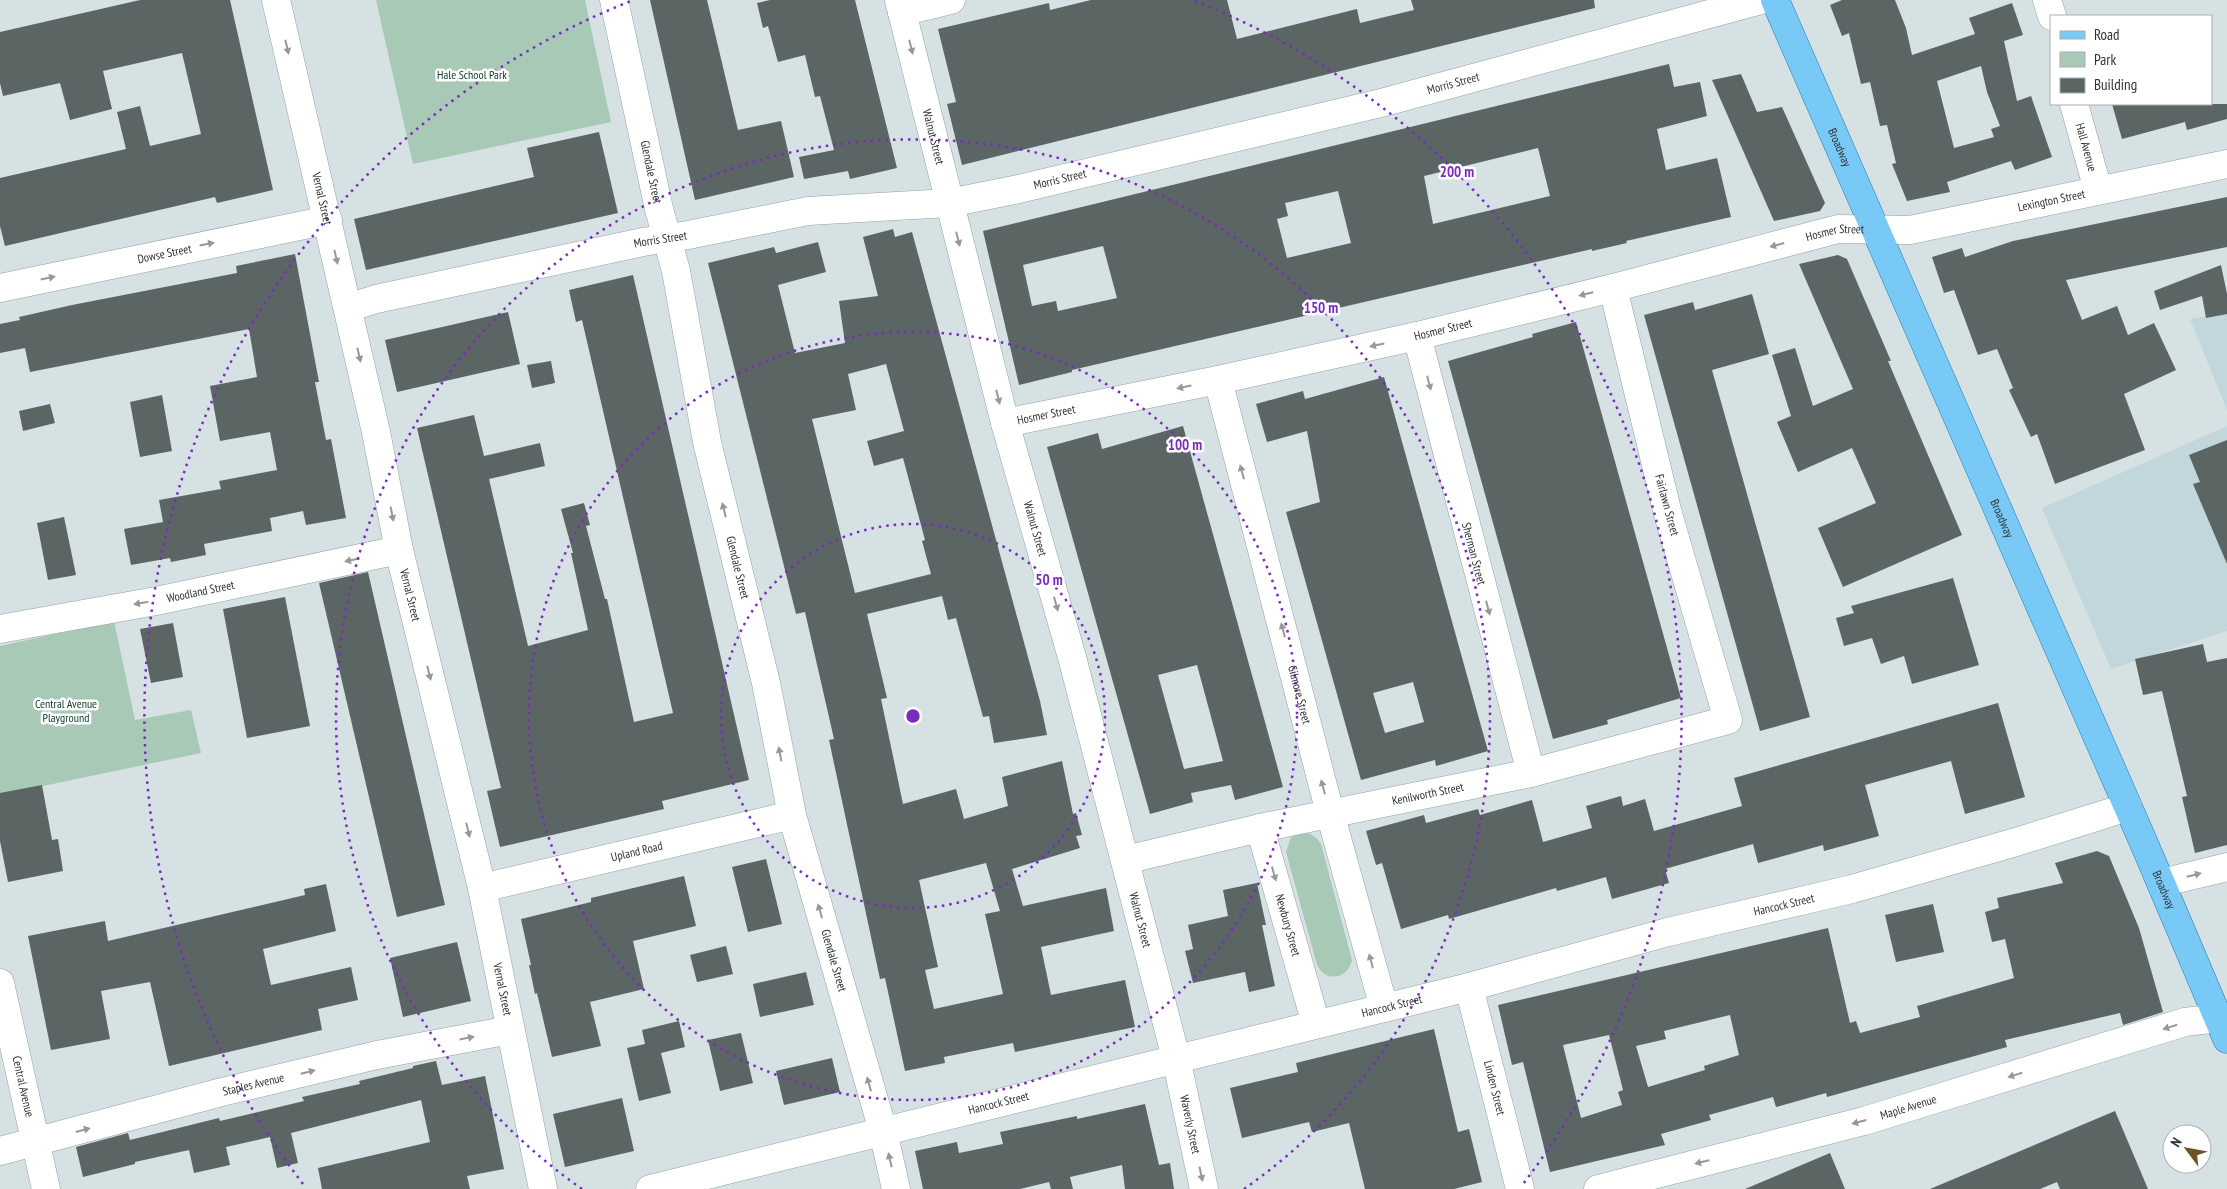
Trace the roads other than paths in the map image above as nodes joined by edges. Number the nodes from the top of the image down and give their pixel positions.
1 (276, 0) edge
2 (614, 0) edge
3 (951, 0) edge
4 (1761, 0) edge
5 (1775, 0) edge
6 (2047, 0) edge
7 (901, 6) edge
8 (2052, 15) edge
9 (2074, 105) edge
10 (2227, 164) edge
11 (2098, 190) junction
12 (949, 203) junction
13 (328, 220) junction
14 (1877, 229) junction
15 (667, 238) junction
16 (0, 288) edge
17 (1613, 288) junction
18 (348, 308) junction
19 (1417, 336) junction
20 (1218, 380) junction
21 (1005, 424) junction
22 (399, 550) junction
23 (0, 629) edge
24 (1728, 720) joint
25 (1531, 773) junction
26 (2128, 807) junction
27 (1330, 813) junction
28 (792, 815) junction
29 (1260, 828) junction
30 (1125, 860) junction
31 (2227, 867) edge
32 (2161, 883) junction
33 (482, 888) junction
34 (0, 983) edge
35 (1469, 987) junction
36 (1384, 1008) junction
37 (1316, 1024) junction
38 (2222, 1028) edge
39 (510, 1030) junction
40 (1176, 1058) junction
41 (883, 1131) junction
42 (36, 1143) junction
43 (0, 1151) edge
44 (46, 1189) edge
45 (543, 1189) edge
46 (650, 1189) edge
47 (896, 1189) edge
48 (1204, 1189) edge
49 (1520, 1189) edge
50 (1598, 1189) edge

1 -> 13 street, Vernal Street
2 - 15 street, Glendale Street
3 - 7 street
4 - 12 street, Morris Street
5 - 14 main road, Broadway
6 - 8 street
7 -> 12 street, Walnut Street
9 - 11 street, Hall Avenue
10 - 11 street, Lexington Street
11 - 14 street, Lexington Street
12 - 15 street, Morris Street
12 -> 21 street, Walnut Street
16 -> 13 street, Dowse Street
13 -> 18 street, Vernal Street
14 -> 17 street, Hosmer Street
14 - 26 main road, Broadway
15 - 18 street, Morris Street
28 -> 15 street, Glendale Street
17 -> 19 street, Hosmer Street
17 - 24 street, Fairlawn Street
18 -> 22 street, Vernal Street
19 -> 20 street, Hosmer Street
19 -> 25 street, Sherman Street
20 -> 21 street, Hosmer Street
27 -> 20 street, Gilmore Street
21 -> 30 street, Walnut Street
22 -> 23 street, Woodland Street
22 -> 33 street, Vernal Street
24 - 25 street, Kenilworth Street
25 - 27 street, Kenilworth Street
26 - 32 main road, Broadway
26 - 35 street, Hancock Street
27 - 29 street, Kenilworth Street
36 -> 27 street, Gilmore Street
28 - 33 street, Upland Road
41 -> 28 street, Glendale Street
29 - 30 street, Kenilworth Street
29 -> 37 street, Newbury Street
30 - 40 street, Walnut Street
32 -> 31 street
32 - 38 main road, Broadway
33 - 39 street, Vernal Street
34 - 42 street, Central Avenue
35 - 36 street, Hancock Street
35 - 49 street, Linden Street
36 - 37 street, Hancock Street
37 - 40 street, Hancock Street
38 -> 50 street, Maple Avenue
42 -> 39 street, Staples Avenue
39 - 45 street, Vernal Street
40 - 41 street, Hancock Street
40 -> 48 street, Waverly Street
41 - 46 street, Hancock Street
47 -> 41 street, Glendale Street
42 - 43 street, Staples Avenue
42 - 44 street, Central Avenue

